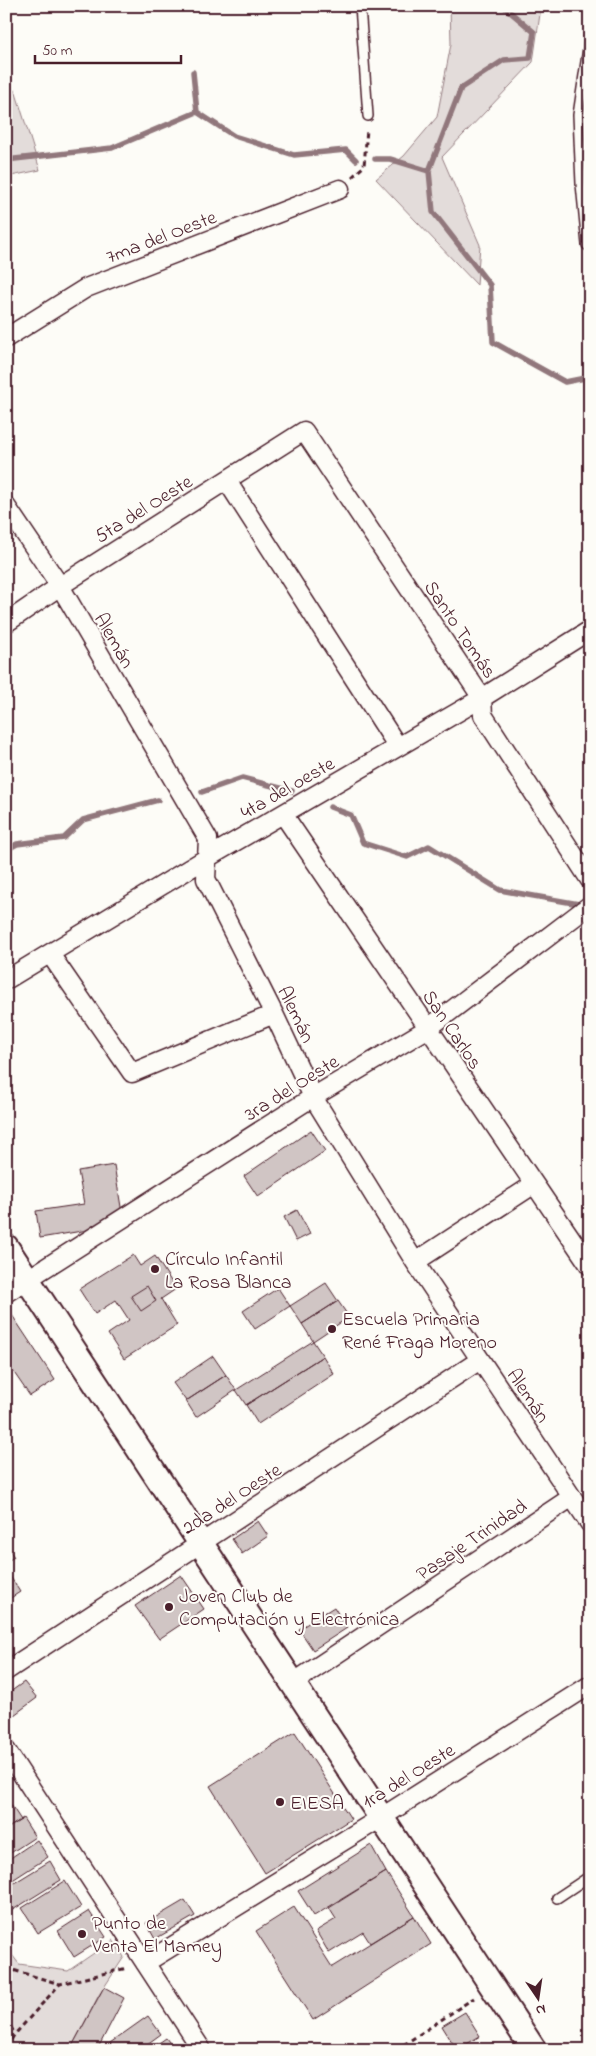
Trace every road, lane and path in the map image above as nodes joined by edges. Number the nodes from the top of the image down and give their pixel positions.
1 (360, 6) edge
2 (590, 35) edge
3 (368, 116) joint
4 (340, 189) joint
5 (590, 247) edge
6 (6, 338) edge
7 (304, 431) joint
8 (227, 481) junction
9 (6, 506) edge
10 (60, 586) junction
11 (6, 623) edge
12 (590, 630) edge
13 (482, 698) junction
14 (398, 747) junction
15 (283, 814) junction
16 (207, 858) junction
17 (590, 880) edge
18 (590, 905) edge
19 (50, 954) junction
20 (6, 980) edge
21 (274, 1014) junction
22 (427, 1029) junction
23 (313, 1098) junction
24 (533, 1185) junction
25 (6, 1246) edge
26 (415, 1262) junction
27 (590, 1266) edge
28 (14, 1284) edge
29 (480, 1360) junction
30 (572, 1497) junction
31 (590, 1524) edge
32 (196, 1546) junction
33 (6, 1671) edge
34 (293, 1683) junction
35 (590, 1684) edge
36 (6, 1750) edge
37 (377, 1820) junction
38 (590, 1876) edge
39 (557, 1898) dead end
40 (146, 1963) junction
41 (6, 1968) edge
42 (60, 1984) junction
43 (481, 1994) junction
44 (6, 2019) edge
45 (15, 2034) junction
46 (6, 2047) edge
47 (202, 2050) edge
48 (396, 2050) edge
49 (516, 2050) edge
50 (534, 2050) edge

1 - 3 lane
2 - 5 lane
3 - 4 path
4 - 6 street, 7ma del Oeste
7 - 8 street, 5ta del Oeste
7 - 13 street, Santo Tomás
8 - 10 street, 5ta del Oeste
8 - 14 street
9 - 10 street, Alemán
10 - 11 street, 5ta del Oeste
10 - 16 street, Alemán
12 - 13 street, 4ta del oeste
13 - 14 street, 4ta del oeste
13 - 17 street, Santo Tomás
14 - 15 street, 4ta del oeste
15 - 16 street, 4ta del oeste
15 - 22 street, San Carlos
16 - 19 street, 4ta del oeste
16 - 21 street, Alemán
18 - 22 street, 3ra del Oeste
19 - 20 street, 4ta del oeste
19 - 21 street
21 - 23 street, Alemán
22 - 23 street, 3ra del Oeste
22 - 24 street, San Carlos
23 - 26 street, Alemán
23 - 28 street, 3ra del Oeste
24 - 26 street
24 - 27 street, San Carlos
25 - 28 main road
26 - 29 street, Alemán
28 - 32 main road
29 - 30 street, Alemán
29 - 32 street, 2da del Oeste
30 - 31 street, Alemán
30 - 34 street, Pasaje Trinidad
32 - 33 street, 2da del Oeste
32 - 34 main road
32 - 37 main road
34 - 37 main road
35 - 37 street, 1ra del Oeste
36 - 40 street
37 - 40 street, 1ra del Oeste
37 - 43 main road
37 - 50 main road
38 - 39 lane
40 - 42 path
40 - 47 street
41 - 42 path
42 - 45 path
43 - 48 path
43 - 49 main road
44 - 45 path
45 - 46 path

